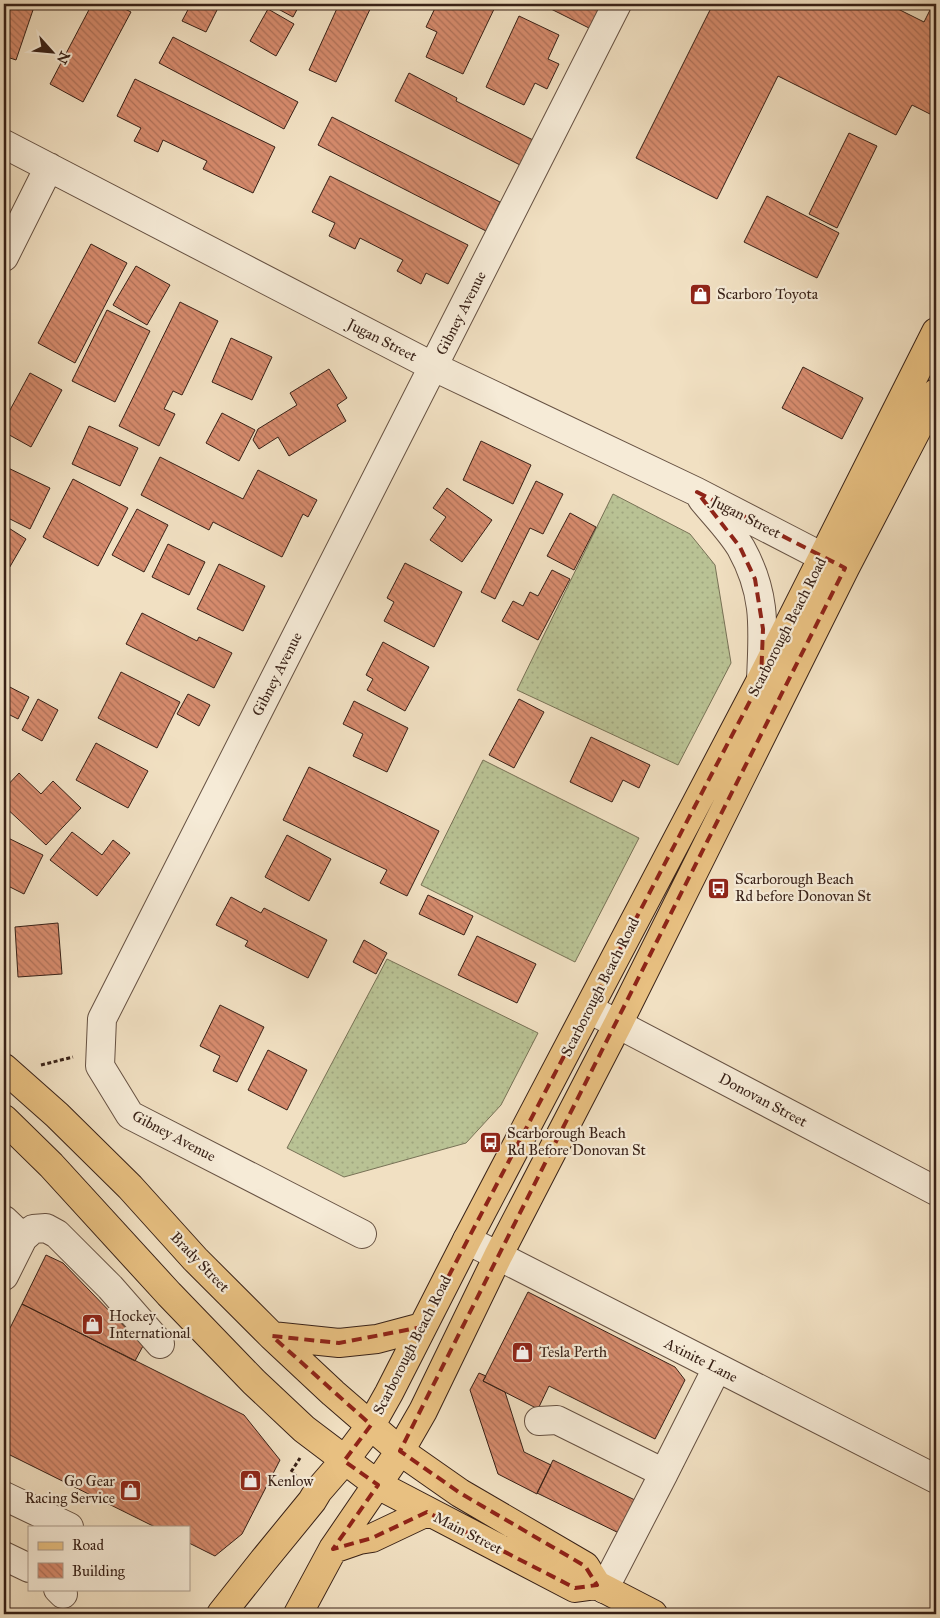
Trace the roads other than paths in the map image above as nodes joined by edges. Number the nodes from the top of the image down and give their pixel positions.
1 (617, 4) edge
2 (4, 144) edge
3 (49, 167) junction
4 (4, 257) edge
5 (936, 332) edge
6 (434, 366) junction
7 (936, 393) edge
8 (697, 492) junction
9 (834, 562) junction
10 (761, 680) junction
11 (589, 1009) junction
12 (618, 1024) junction
13 (6, 1070) edge
14 (4, 1119) edge
15 (936, 1191) edge
16 (13, 1229) edge
17 (362, 1234) dead end
18 (466, 1240) junction
19 (498, 1256) junction
20 (4, 1276) edge
21 (422, 1327) junction
22 (272, 1336) junction
23 (160, 1344) dead end
24 (717, 1368) junction
25 (539, 1421) dead end
26 (371, 1425) junction
27 (400, 1451) junction
28 (344, 1461) junction
29 (664, 1473) junction
30 (936, 1479) edge
31 (378, 1485) junction
32 (4, 1496) edge
33 (428, 1512) junction
34 (67, 1526) edge
35 (333, 1549) junction
36 (4, 1556) edge
37 (28, 1568) edge
38 (601, 1587) junction
39 (221, 1614) edge
40 (298, 1614) edge
41 (653, 1614) edge

1 - 6 street, Gibney Avenue
2 - 3 street, Jugan Street
3 - 4 street
3 - 6 street, Jugan Street
5 - 9 main road, Scarborough Beach Road
6 - 8 street, Jugan Street
6 - 17 street, Gibney Avenue
7 - 9 main road, Scarborough Beach Road
8 - 9 street, Jugan Street
8 - 10 street
9 - 10 main road, Scarborough Beach Road
9 - 12 main road, Scarborough Beach Road
10 - 11 main road, Scarborough Beach Road
11 - 12 street, Donovan Street
11 - 18 main road, Scarborough Beach Road
12 - 15 street, Donovan Street
12 - 19 main road, Scarborough Beach Road
13 - 22 main road, Brady Street
14 - 28 main road
16 - 20 street
16 - 23 street
18 - 19 street, Axinite Lane
18 - 21 main road, Scarborough Beach Road
19 - 24 street, Axinite Lane
19 - 27 main road, Scarborough Beach Road
21 - 22 main road
21 - 26 main road, Scarborough Beach Road
22 - 26 main road, Brady Street
24 - 29 street
24 - 30 street, Axinite Lane
25 - 29 street
26 - 27 main road, Brady Street
26 - 28 main road, Scarborough Beach Road
27 - 31 main road, Scarborough Beach Road
27 - 38 main road, Main Street
28 - 31 main road, Main Street
28 - 39 main road, Scarborough Beach Road
29 - 38 street
31 - 33 main road, Main Street
31 - 35 main road, Scarborough Beach Road
32 - 34 street
33 - 35 main road
33 - 38 main road, Main Street
35 - 40 main road, Scarborough Beach Road
36 - 37 street
38 - 41 main road, Main Street

